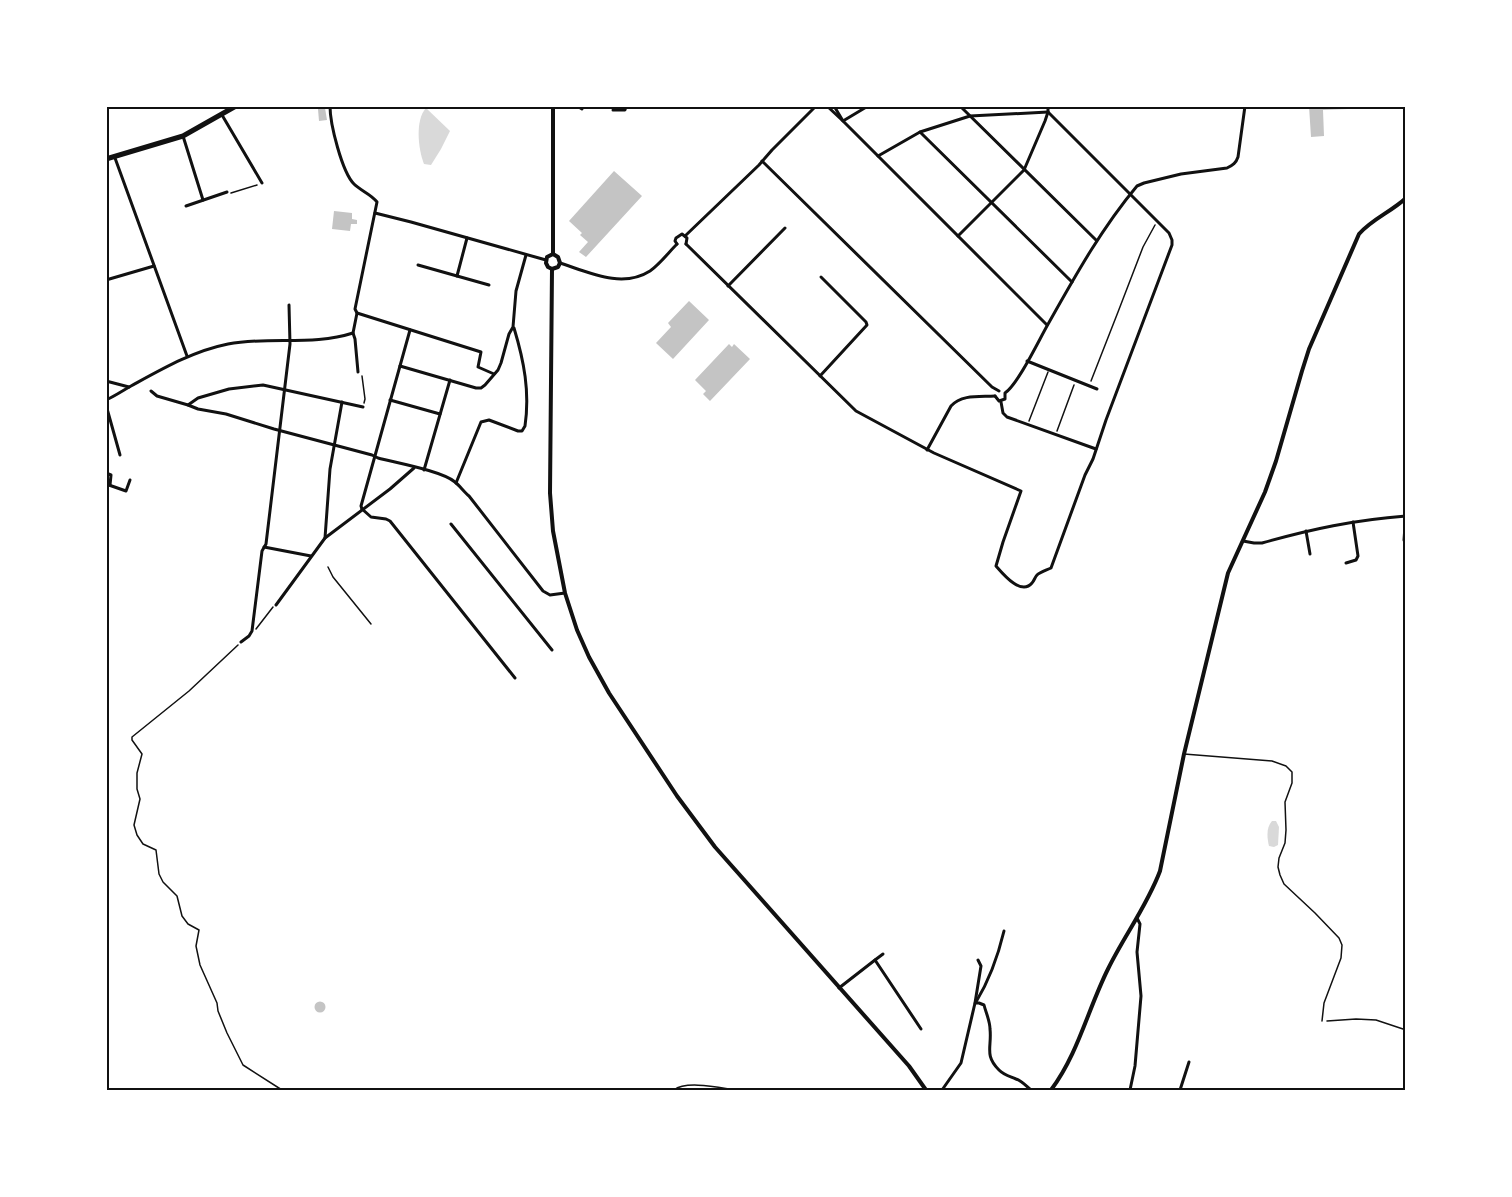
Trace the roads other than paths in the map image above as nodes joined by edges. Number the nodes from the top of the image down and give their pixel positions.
1 (236, 106) edge
2 (330, 106) edge
3 (553, 106) edge
4 (577, 106) edge
5 (626, 106) edge
6 (816, 106) edge
7 (826, 106) edge
8 (834, 106) edge
9 (868, 106) edge
10 (960, 106) edge
11 (1048, 106) edge
12 (1245, 106) edge
13 (582, 108) dead end
14 (613, 110) dead end
15 (1048, 112) junction
16 (222, 115) junction
17 (970, 116) junction
18 (843, 121) junction
19 (920, 132) junction
20 (183, 136) junction
21 (114, 156) junction
22 (878, 156) junction
23 (106, 159) edge
24 (762, 161) junction
25 (1024, 170) junction
26 (262, 183) road end
27 (227, 192) road end
28 (1130, 194) junction
29 (1406, 198) edge
30 (203, 200) junction
31 (991, 202) junction
32 (186, 206) dead end
33 (375, 213) junction
34 (785, 228) dead end
35 (685, 236) junction
36 (958, 236) junction
37 (467, 238) junction
38 (1096, 241) junction
39 (677, 244) junction
40 (686, 244) junction
41 (553, 254) junction
42 (526, 255) junction
43 (546, 260) junction
44 (560, 263) junction
45 (418, 265) dead end
46 (154, 266) junction
47 (552, 268) junction
48 (457, 276) junction
49 (821, 277) dead end
50 (106, 280) edge
51 (1072, 282) junction
52 (489, 285) dead end
53 (728, 286) junction
54 (289, 305) dead end
55 (357, 313) junction
56 (1047, 325) junction
57 (513, 327) junction
58 (410, 330) junction
59 (353, 333) junction
60 (290, 340) junction
61 (187, 356) junction
62 (1027, 361) junction
63 (400, 366) junction
64 (358, 372) road end
65 (494, 374) junction
66 (820, 376) junction
67 (450, 380) junction
68 (106, 381) edge
69 (129, 387) junction
70 (285, 389) junction
71 (1097, 389) dead end
72 (151, 391) dead end
73 (999, 391) junction
74 (1005, 393) junction
75 (995, 396) junction
76 (106, 399) edge
77 (390, 400) junction
78 (342, 402) junction
79 (1001, 402) junction
80 (106, 405) edge
81 (188, 405) junction
82 (363, 407) road end
83 (440, 414) junction
84 (280, 430) junction
85 (334, 445) junction
86 (1096, 449) junction
87 (927, 450) junction
88 (120, 455) dead end
89 (375, 457) junction
90 (414, 468) junction
91 (424, 470) junction
92 (106, 472) edge
93 (130, 480) dead end
94 (456, 483) junction
95 (108, 485) edge
96 (362, 509) junction
97 (1405, 514) edge
98 (1353, 521) junction
99 (451, 524) dead end
100 (1306, 531) junction
101 (325, 538) junction
102 (1404, 540) edge
103 (1243, 541) junction
104 (264, 548) junction
105 (1310, 554) dead end
106 (311, 556) junction
107 (1346, 563) dead end
108 (328, 567) dead end
109 (565, 593) junction
110 (276, 605) road end
111 (371, 624) dead end
112 (241, 642) road end
113 (552, 650) dead end
114 (515, 678) dead end
115 (1184, 754) junction
116 (1138, 917) junction
117 (1004, 931) dead end
118 (883, 954) dead end
119 (876, 960) junction
120 (978, 960) dead end
121 (839, 988) junction
122 (975, 1003) junction
123 (1322, 1021) dead end
124 (921, 1029) dead end
125 (1189, 1062) dead end
126 (926, 1090) edge
127 (942, 1090) edge
128 (1031, 1090) edge
129 (1051, 1090) edge
130 (1130, 1090) edge
131 (1180, 1090) edge

1 - 16 main road
2 - 33 street
3 - 41 street
4 - 13 street
5 - 14 street
6 - 24 street
7 - 18 street
8 - 18 street
9 - 18 street
10 - 17 street
11 - 15 street
12 - 28 street
15 - 17 street
15 - 25 street
15 - 28 street
16 - 20 main road
16 - 26 street
17 - 19 street
17 - 25 street
18 - 22 street
19 - 22 street
19 - 31 street
20 - 21 main road
20 - 30 street
21 - 23 main road
21 - 46 street
22 - 36 street
24 - 35 street
24 - 73 street
25 - 31 street
25 - 38 street
27 - 30 street
28 - 38 street
28 - 86 street
29 - 103 street
30 - 32 street
31 - 36 street
31 - 51 street
33 - 37 street
33 - 55 street
34 - 53 street
35 - 39 street
35 - 40 street
36 - 56 street
37 - 42 street
37 - 48 street
38 - 51 street
39 - 40 street
39 - 44 street
40 - 53 street
41 - 43 street
41 - 44 street
42 - 43 street
42 - 57 street
43 - 47 street
44 - 47 street
45 - 48 street
46 - 50 street
46 - 61 street
47 - 109 street
48 - 52 street
49 - 66 street
51 - 56 street
53 - 66 street
54 - 60 street
55 - 58 street
55 - 59 street
56 - 62 street
57 - 65 street
57 - 94 street
58 - 63 street
58 - 65 street
59 - 60 street
59 - 64 street
60 - 61 street
60 - 70 street
61 - 69 street
62 - 71 street
62 - 74 street
63 - 67 street
63 - 77 street
65 - 67 street
66 - 87 street
67 - 83 street
68 - 69 street
69 - 76 street
70 - 78 street
70 - 81 street
70 - 84 street
72 - 81 street
73 - 74 street
73 - 75 street
74 - 79 street
75 - 79 street
75 - 87 street
77 - 83 street
77 - 89 street
78 - 82 street
78 - 85 street
79 - 86 street
80 - 88 street
81 - 84 street
83 - 91 street
84 - 85 street
84 - 104 street
85 - 89 street
85 - 101 street
86 - 87 street
89 - 90 street
89 - 96 street
90 - 91 street
90 - 96 street
91 - 94 street
92 - 95 street
93 - 95 street
94 - 109 street
96 - 101 street
96 - 114 street
97 - 98 street
97 - 102 street
98 - 100 street
98 - 107 street
99 - 113 street
100 - 103 street
100 - 105 street
101 - 106 street
103 - 115 street
104 - 106 street
104 - 112 street
106 - 110 street
108 - 111 lane
109 - 121 street
115 - 116 street
115 - 123 lane
116 - 129 street
116 - 130 street
117 - 122 street
118 - 119 street
119 - 121 street
119 - 124 street
120 - 122 street
121 - 126 street
122 - 127 street
122 - 128 street
125 - 131 street

